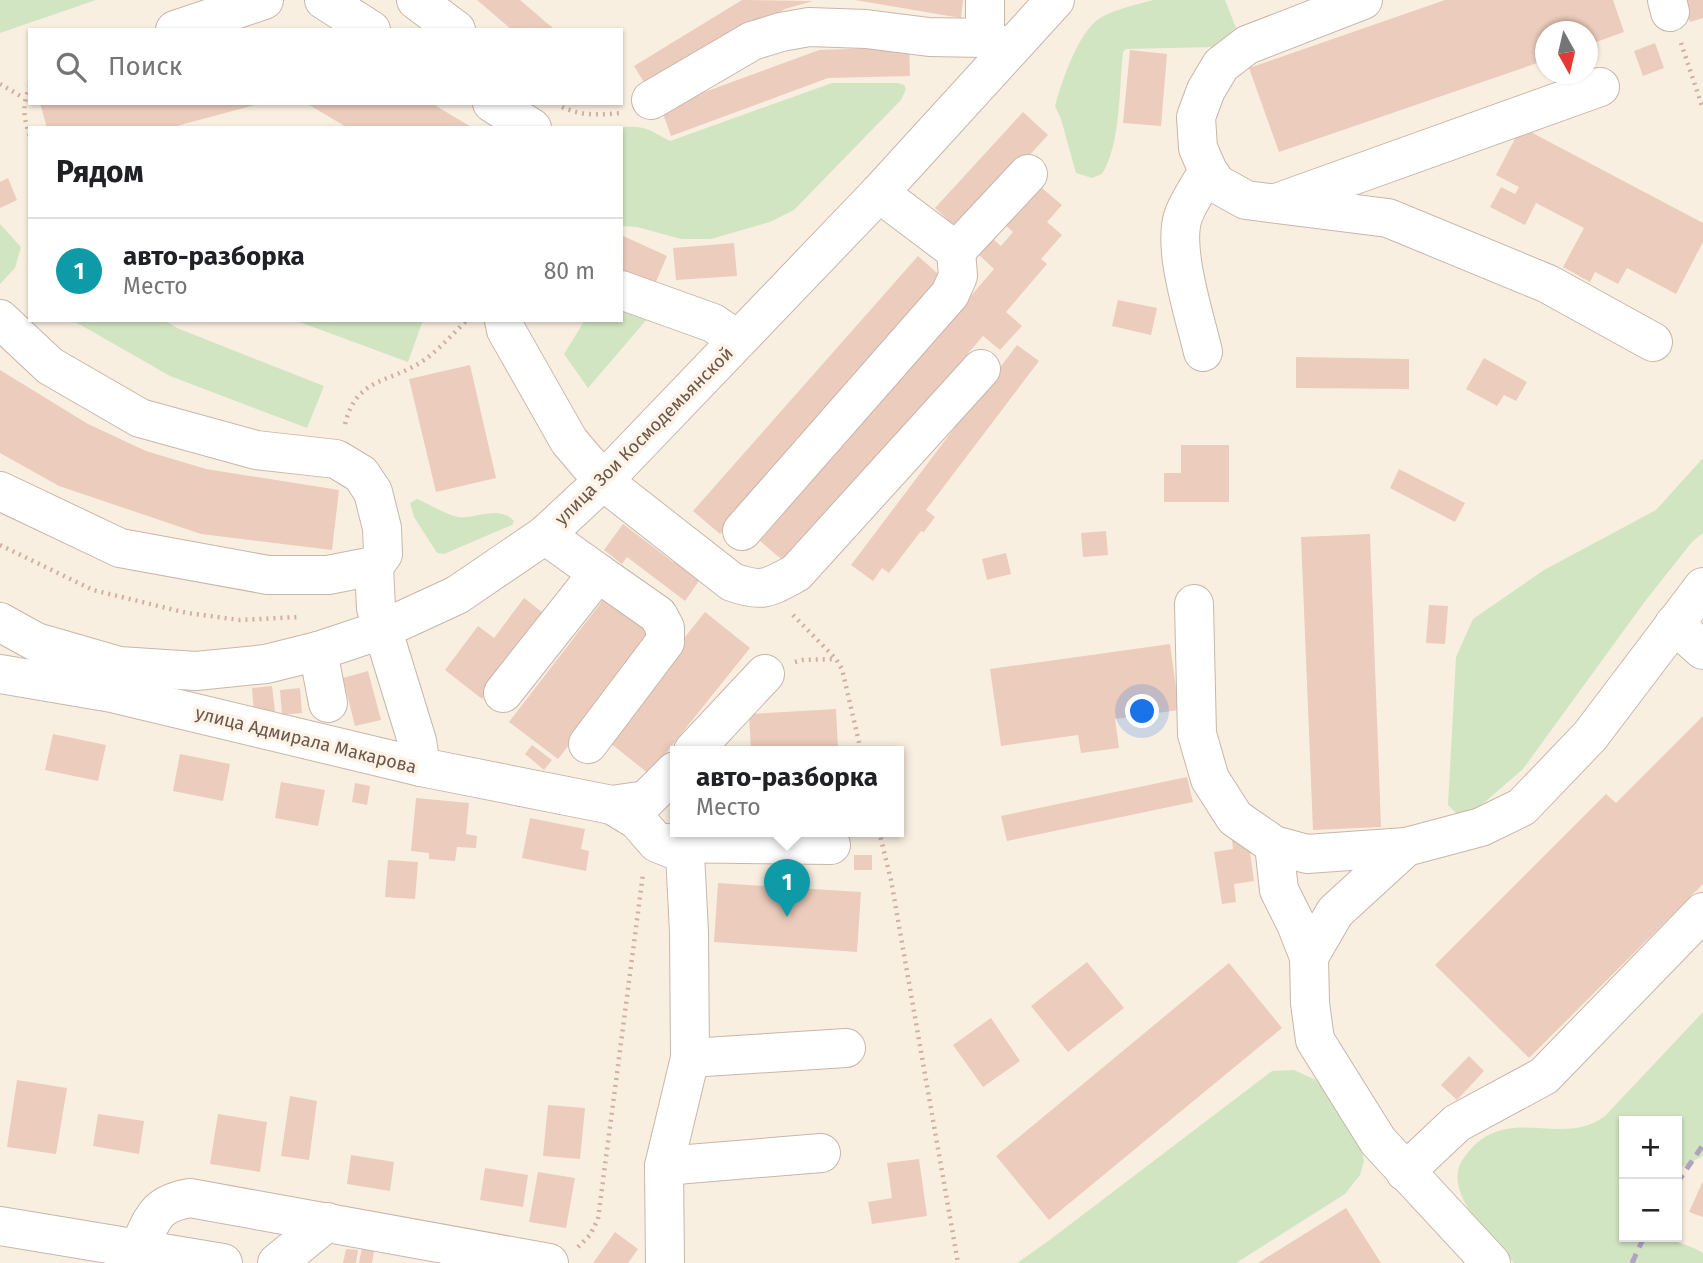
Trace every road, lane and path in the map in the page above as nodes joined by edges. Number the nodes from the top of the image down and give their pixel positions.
1 (264, 0) edge
2 (324, 0) edge
3 (416, 0) edge
4 (985, 0) edge
5 (1055, 0) edge
6 (1363, 0) edge
7 (1669, 6) edge
8 (181, 28) edge
9 (368, 28) edge
10 (453, 28) edge
11 (998, 44) junction
12 (0, 84) edge
13 (1600, 87) dead end
14 (28, 90) edge
15 (24, 98) junction
16 (651, 100) joint
17 (495, 105) edge
18 (558, 105) edge
19 (1703, 108) edge
20 (529, 126) edge
21 (28, 131) edge
22 (1208, 171) junction
23 (1028, 173) dead end
24 (879, 193) junction
25 (1274, 204) junction
26 (956, 251) junction
27 (623, 291) edge
28 (0, 319) edge
29 (465, 322) edge
30 (504, 322) edge
31 (738, 340) junction
32 (1653, 342) dead end
33 (1203, 352) dead end
34 (981, 369) dead end
35 (336, 459) junction
36 (603, 481) junction
37 (0, 491) edge
38 (741, 531) dead end
39 (545, 535) junction
40 (374, 566) junction
41 (598, 573) junction
42 (1703, 587) edge
43 (767, 588) junction
44 (1194, 604) dead end
45 (0, 622) edge
46 (1674, 624) junction
47 (381, 629) junction
48 (1703, 650) edge
49 (317, 651) junction
50 (0, 674) edge
51 (765, 674) dead end
52 (115, 679) junction
53 (503, 693) dead end
54 (328, 703) dead end
55 (588, 744) dead end
56 (698, 746) edge
57 (860, 746) edge
58 (421, 767) junction
59 (670, 780) edge
60 (612, 805) junction
61 (880, 837) edge
62 (657, 843) junction
63 (831, 845) dead end
64 (1274, 845) junction
65 (1406, 847) junction
66 (1703, 912) edge
67 (1309, 957) junction
68 (846, 1048) dead end
69 (691, 1058) junction
70 (821, 1153) dead end
71 (664, 1166) junction
72 (1405, 1172) junction
73 (327, 1222) junction
74 (0, 1226) edge
75 (138, 1249) junction
76 (560, 1258) edge
77 (1478, 1259) edge
78 (223, 1263) edge
79 (276, 1263) edge
80 (664, 1263) edge
81 (958, 1263) edge

1 - 8 street
2 - 9 street
3 - 10 street
4 - 11 street
5 - 11 street, улица Зои Космодемьянской
6 - 22 street
7 - 19 path
11 - 16 street
11 - 24 street, улица Зои Космодемьянской
12 - 15 path
13 - 25 street
14 - 15 path
15 - 21 path
16 - 18 path
17 - 20 street
22 - 25 street
22 - 33 street
23 - 26 street
24 - 26 street
24 - 31 street, улица Зои Космодемьянской
25 - 32 street
26 - 38 street
27 - 31 street
28 - 35 street
29 - 35 path
30 - 36 street
31 - 36 street, улица Зои Космодемьянской
34 - 43 street
35 - 40 street
36 - 39 street, улица Зои Космодемьянской
36 - 43 street
37 - 40 street
39 - 41 street
39 - 47 street, улица Зои Космодемьянской
40 - 47 street
41 - 53 street
41 - 55 street
42 - 46 street
43 - 57 path
44 - 64 street
45 - 52 street, улица Зои Космодемьянской
46 - 48 street
46 - 65 street
47 - 49 street, улица Зои Космодемьянской
47 - 58 street
49 - 52 street, улица Зои Космодемьянской
49 - 54 street
50 - 52 street, улица Адмирала Макарова
51 - 56 street
52 - 58 street, улица Адмирала Макарова
58 - 60 street, улица Адмирала Макарова
59 - 60 street
60 - 62 street
61 - 81 path
62 - 63 street
62 - 69 street
62 - 76 path
64 - 65 street
64 - 67 street
65 - 67 street
66 - 72 street
67 - 72 street
68 - 69 street
69 - 71 street
70 - 71 street
71 - 80 street
72 - 77 street
73 - 75 street
73 - 76 street
73 - 79 street
74 - 75 street
75 - 78 street

